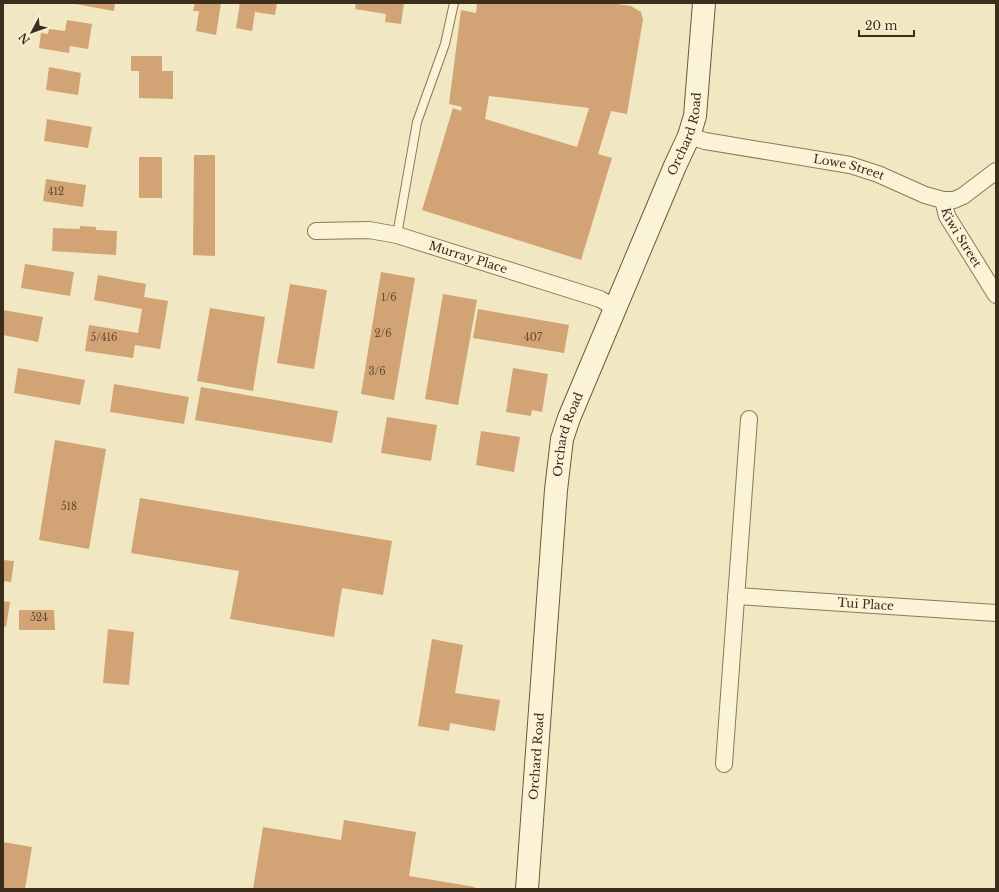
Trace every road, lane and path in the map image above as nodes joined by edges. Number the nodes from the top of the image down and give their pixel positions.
1 (454, 3) edge
2 (704, 3) edge
3 (689, 136) junction
4 (996, 172) edge
5 (943, 200) junction
6 (316, 231) dead end
7 (397, 235) junction
8 (996, 295) edge
9 (615, 308) junction
10 (749, 419) dead end
11 (736, 596) junction
12 (996, 612) edge
13 (724, 764) dead end
14 (527, 889) edge

1 - 7 lane
2 - 3 main road, Orchard Road
3 - 5 street, Lowe Street
3 - 9 main road, Orchard Road
4 - 5 street, Lowe Street
5 - 8 street, Kiwi Street
6 - 7 street, Murray Place
7 - 9 street, Murray Place
9 - 14 main road, Orchard Road
10 - 11 street
11 - 12 street, Tui Place
11 - 13 street

